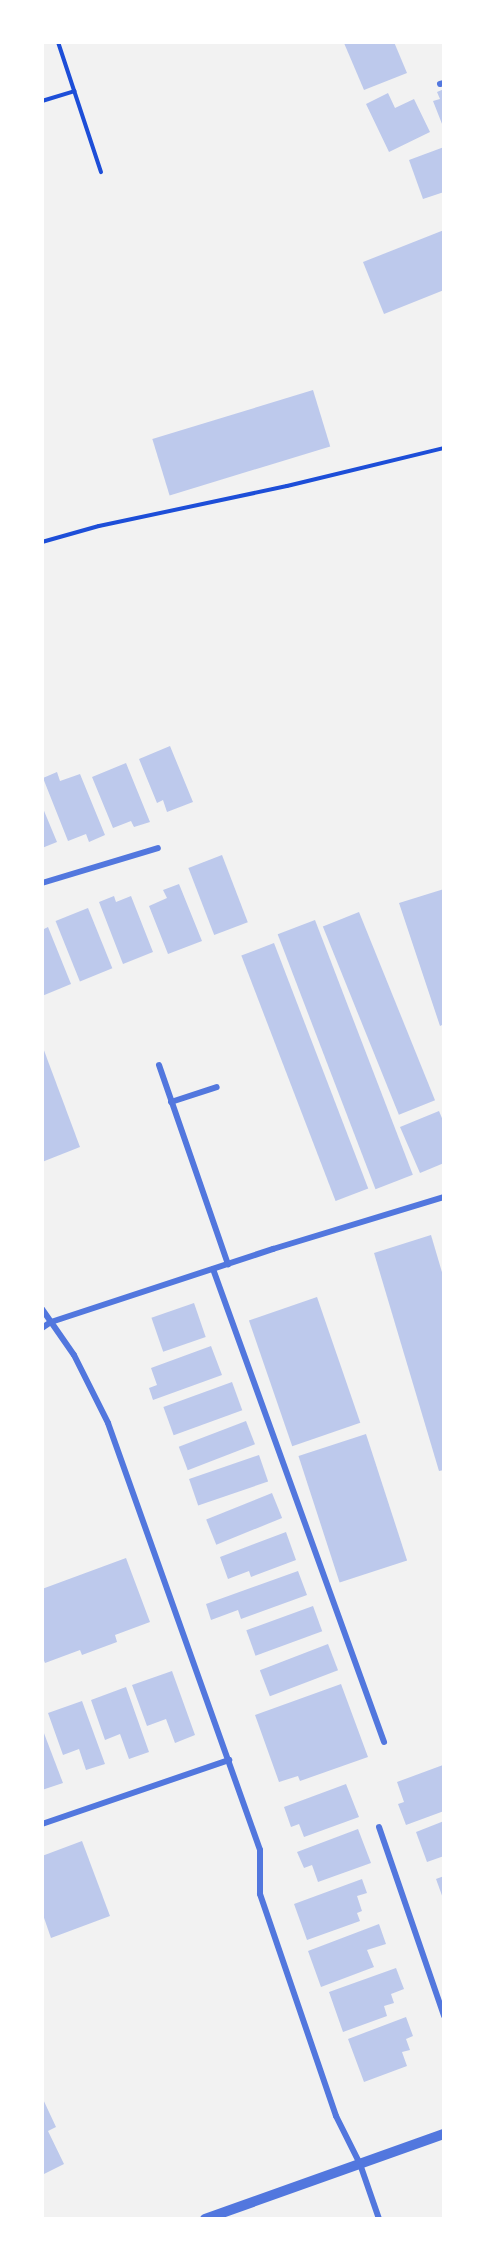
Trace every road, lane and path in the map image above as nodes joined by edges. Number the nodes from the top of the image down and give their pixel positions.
1 (58, 42) edge
2 (75, 91) junction
3 (42, 101) edge
4 (100, 172) dead end
5 (444, 448) edge
6 (42, 542) edge
7 (158, 848) dead end
8 (42, 883) edge
9 (159, 1065) dead end
10 (217, 1088) dead end
11 (171, 1102) junction
12 (444, 1197) edge
13 (228, 1264) junction
14 (213, 1269) junction
15 (42, 1310) edge
16 (51, 1322) junction
17 (42, 1328) edge
18 (384, 1742) dead end
19 (229, 1760) junction
20 (42, 1824) edge
21 (379, 1827) dead end
22 (444, 2016) edge
23 (444, 2134) edge
24 (360, 2164) junction
25 (205, 2219) edge
26 (379, 2219) edge

1 - 2 path
2 - 3 path
2 - 4 path
5 - 6 path
7 - 8 street
9 - 11 street
10 - 11 street
11 - 13 street
12 - 13 street
13 - 14 street
14 - 16 street
14 - 18 street
15 - 16 street
16 - 17 street
16 - 19 street
19 - 20 street
19 - 24 street
21 - 22 street
23 - 24 street
24 - 25 street
24 - 26 street

